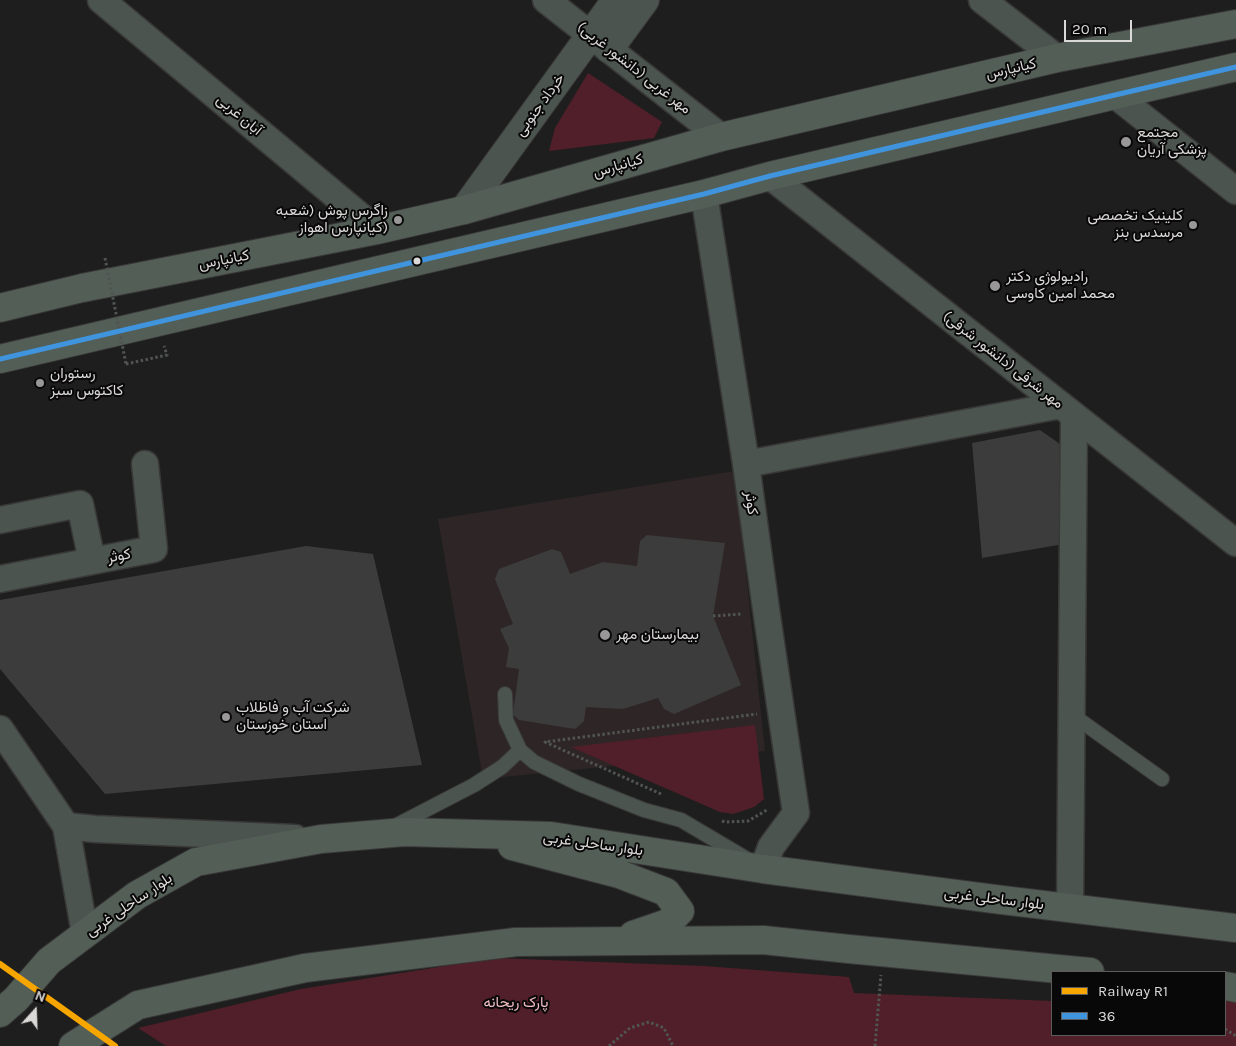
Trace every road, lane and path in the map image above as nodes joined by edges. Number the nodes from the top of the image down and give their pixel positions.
1 (101, 0) edge
2 (546, 0) edge
3 (616, 0) edge
4 (645, 0) edge
5 (982, 0) edge
6 (1236, 24) edge
7 (600, 41) junction
8 (1057, 58) junction
9 (1236, 67) edge
10 (1114, 95) junction
11 (721, 137) junction
12 (770, 176) junction
13 (1236, 191) edge
14 (704, 194) junction
15 (464, 210) junction
16 (377, 230) junction
17 (105, 258) dead end
18 (0, 308) edge
19 (167, 355) dead end
20 (0, 359) edge
21 (1068, 411) junction
22 (145, 464) dead end
23 (746, 464) junction
24 (0, 520) edge
25 (1236, 543) edge
26 (92, 560) junction
27 (0, 579) edge
28 (713, 616) dead end
29 (748, 620) dead end
30 (505, 694) dead end
31 (758, 714) dead end
32 (1071, 714) junction
33 (0, 729) edge
34 (520, 750) junction
35 (1162, 779) dead end
36 (662, 794) dead end
37 (768, 809) dead end
38 (716, 818) dead end
39 (66, 826) junction
40 (466, 834) junction
41 (376, 835) junction
42 (321, 839) junction
43 (763, 868) junction
44 (1070, 908) junction
45 (1236, 928) edge
46 (85, 934) junction
47 (616, 941) junction
48 (883, 952) junction
49 (1080, 971) edge
50 (0, 1013) edge
51 (74, 1046) edge
52 (609, 1046) edge
53 (673, 1046) edge
54 (875, 1046) edge

1 - 16 street, آبان غربی
2 - 7 street, (دانشور غربی) مهر غربی
3 - 7 street, خرداد جنوبی
4 - 7 street, خرداد جنوبی
5 - 8 street
6 - 8 main road, کیانپارس
7 - 11 street, (دانشور غربی) مهر غربی
7 - 15 street, خرداد جنوبی
8 - 11 main road, کیانپارس
9 - 10 main road
10 - 12 main road
10 - 13 street
11 - 15 main road, کیانپارس
12 - 14 main road
12 - 21 street, مهر شرقی (دانشور شرقی)
14 - 20 main road
14 - 23 street, کوثر
15 - 16 main road, کیانپارس
16 - 18 main road, کیانپارس
17 - 19 path, bridge
21 - 23 street
21 - 25 street, مهر شرقی (دانشور شرقی)
21 - 32 street
22 - 26 street, کوثر
23 - 43 street, کوثر
24 - 26 street
26 - 27 street, کوثر
28 - 29 path
30 - 34 lane
31 - 36 path
32 - 35 lane
32 - 44 street
33 - 39 street
34 - 41 lane
34 - 43 lane
37 - 38 path
39 - 42 street
39 - 46 street
40 - 41 main road, بلوار ساحلی غربی
40 - 43 main road, بلوار ساحلی غربی
40 - 47 main road
41 - 42 main road, بلوار ساحلی غربی
42 - 46 main road, بلوار ساحلی غربی
43 - 44 main road, بلوار ساحلی غربی
44 - 45 main road, بلوار ساحلی غربی
46 - 50 main road, بلوار ساحلی غربی
47 - 48 main road
47 - 51 main road
48 - 49 main road
48 - 54 path
52 - 53 path

